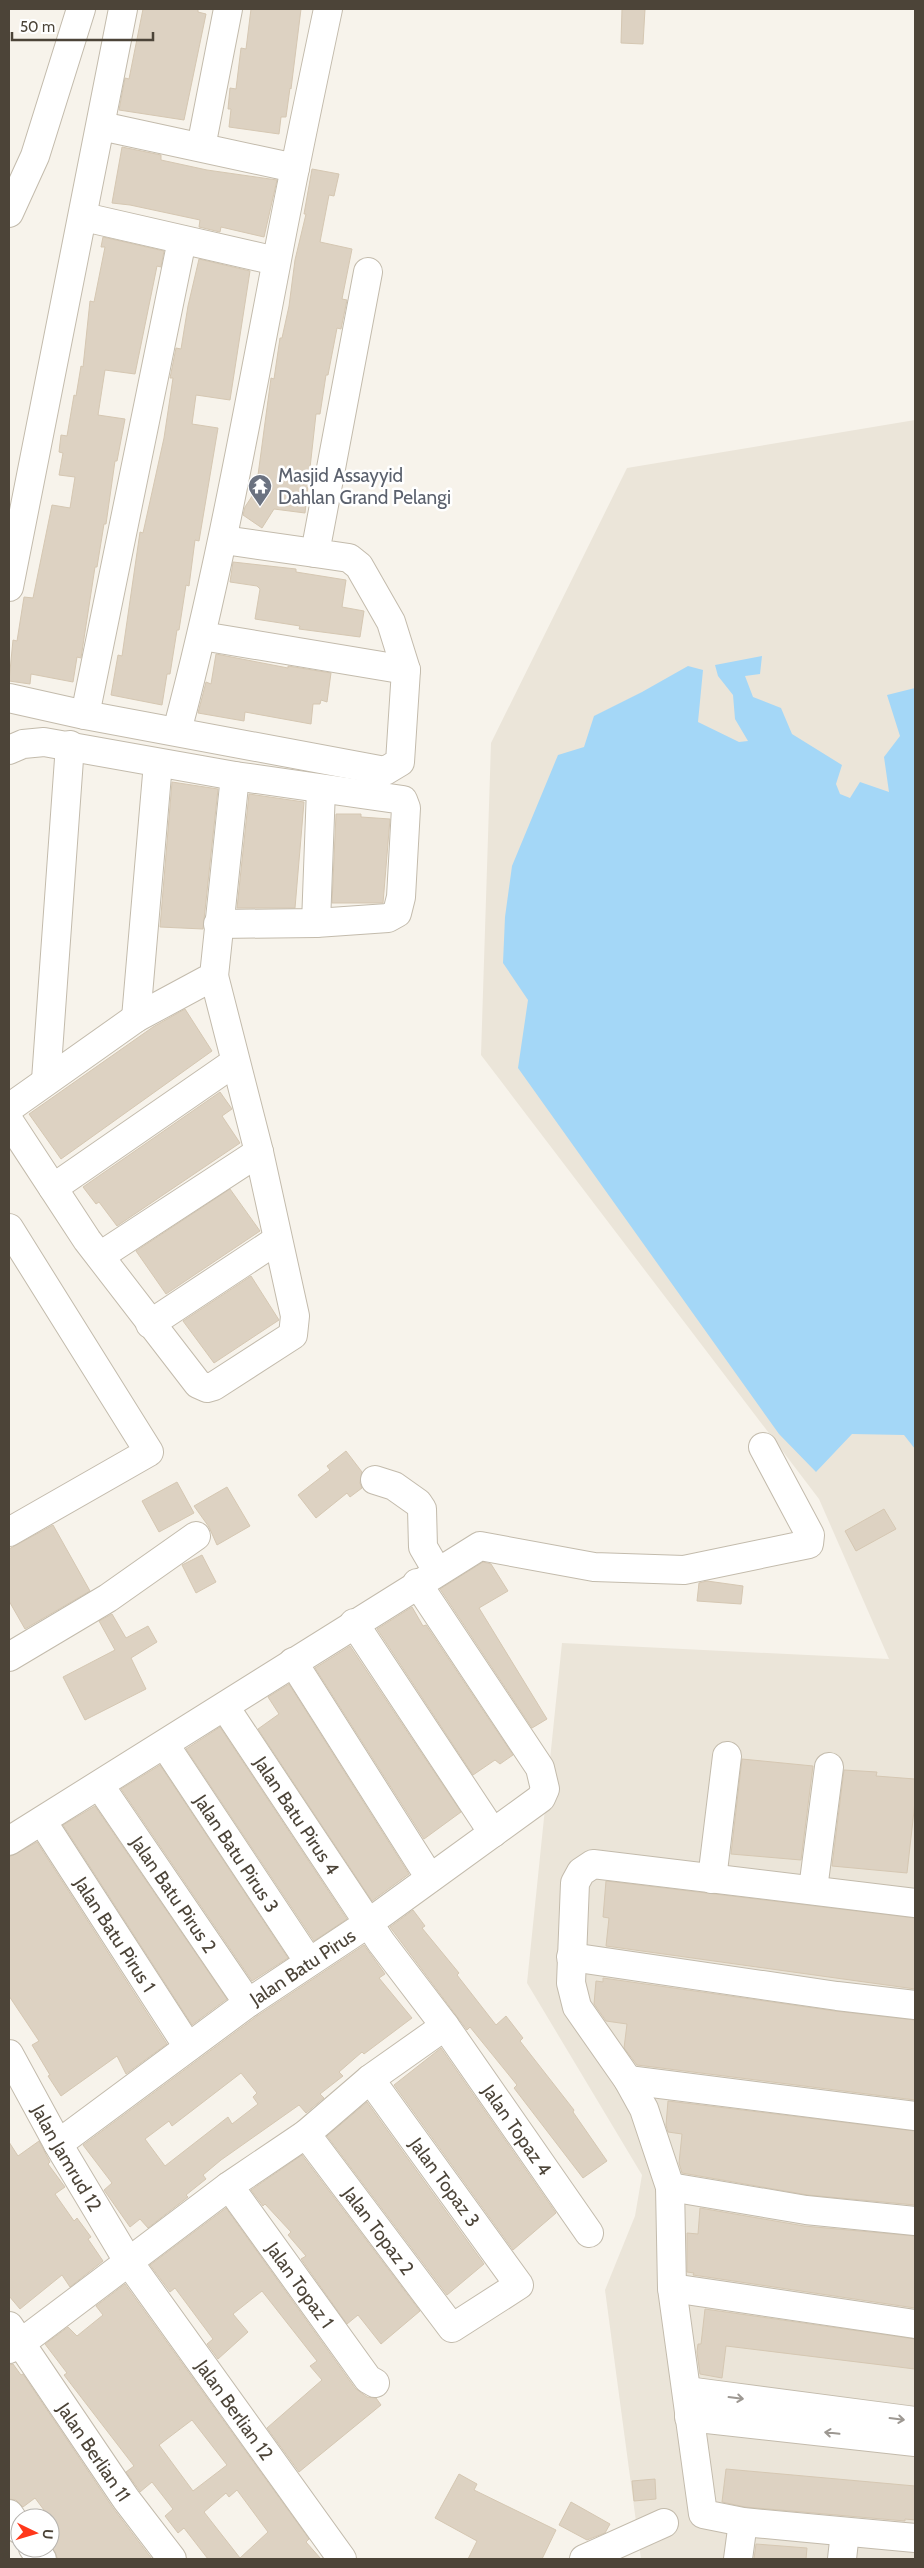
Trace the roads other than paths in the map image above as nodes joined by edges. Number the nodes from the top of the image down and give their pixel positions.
1 (81, 9) edge
2 (123, 9) edge
3 (228, 9) edge
4 (328, 9) edge
5 (101, 126) junction
6 (200, 147) junction
7 (295, 168) junction
8 (9, 213) edge
9 (84, 217) junction
10 (182, 240) junction
11 (276, 261) junction
12 (368, 272) dead end
13 (224, 540) junction
14 (316, 553) junction
15 (9, 587) edge
16 (202, 636) junction
17 (406, 670) junction
18 (9, 698) edge
19 (85, 715) junction
20 (177, 731) junction
21 (70, 745) junction
22 (9, 750) edge
23 (158, 763) junction
24 (235, 776) junction
25 (322, 789) junction
26 (316, 923) junction
27 (218, 924) junction
28 (214, 976) junction
29 (136, 1018) junction
30 (235, 1062) junction
31 (46, 1080) junction
32 (9, 1108) edge
33 (9, 1121) edge
34 (259, 1152) junction
35 (53, 1188) junction
36 (9, 1228) edge
37 (277, 1240) junction
38 (100, 1256) junction
39 (150, 1324) junction
40 (763, 1447) dead end
41 (375, 1480) dead end
42 (9, 1532) edge
43 (196, 1536) dead end
44 (428, 1567) junction
45 (354, 1623) junction
46 (9, 1656) edge
47 (293, 1662) junction
48 (225, 1706) junction
49 (165, 1745) junction
50 (727, 1756) dead end
51 (829, 1767) dead end
52 (100, 1786) junction
53 (42, 1821) junction
54 (493, 1833) junction
55 (9, 1841) edge
56 (430, 1878) junction
57 (712, 1879) junction
58 (813, 1889) junction
59 (915, 1899) edge
60 (370, 1922) junction
61 (570, 1957) junction
62 (309, 1962) junction
63 (248, 2003) junction
64 (915, 2005) edge
65 (445, 2026) junction
66 (188, 2047) junction
67 (9, 2054) edge
68 (370, 2079) junction
69 (628, 2080) junction
70 (915, 2116) edge
71 (306, 2134) junction
72 (58, 2144) junction
73 (229, 2186) junction
74 (670, 2187) junction
75 (915, 2222) edge
76 (589, 2233) dead end
77 (128, 2261) junction
78 (672, 2288) junction
79 (915, 2324) edge
80 (452, 2328) joint
81 (13, 2339) edge
82 (375, 2383) dead end
83 (688, 2404) junction
84 (915, 2421) edge
85 (915, 2442) edge
86 (743, 2522) junction
87 (664, 2523) dead end
88 (844, 2532) junction
89 (915, 2538) edge
90 (172, 2559) edge
91 (342, 2559) edge
92 (584, 2559) edge
93 (738, 2559) edge
94 (842, 2559) edge

1 - 8 street
2 - 5 street
3 - 6 street
4 - 7 street
5 - 6 street
5 - 9 street
6 - 7 street
7 - 11 street
9 - 10 street
9 - 15 street
10 - 11 street
10 - 19 street
11 - 13 street
12 - 14 street
13 - 14 street
13 - 16 street
14 - 17 street
16 - 17 street
16 - 20 street
17 - 20 street
18 - 19 street
19 - 20 street
21 - 22 street
21 - 23 street
21 - 31 street
23 - 24 street
23 - 29 street
24 - 25 street
24 - 27 street
25 - 26 street
25 - 26 street
26 - 27 street
27 - 28 street
28 - 29 street
28 - 30 street
29 - 31 street
30 - 34 street
30 - 35 street
31 - 32 street
33 - 35 street
34 - 37 street
34 - 38 street
35 - 38 street
36 - 42 street
37 - 39 street
37 - 39 street
38 - 39 street
40 - 44 street
41 - 44 street
43 - 46 street
44 - 45 street
44 - 54 street, Jalan Batu Pirus
45 - 47 street
45 - 54 street
47 - 48 street
47 - 56 street
48 - 49 street
48 - 60 street, Jalan Batu Pirus 4
49 - 52 street
49 - 62 street, Jalan Batu Pirus 3
50 - 57 street
51 - 58 street
52 - 53 street
52 - 63 street, Jalan Batu Pirus 2
53 - 55 street
53 - 66 street, Jalan Batu Pirus 1
54 - 56 street, Jalan Batu Pirus
56 - 60 street, Jalan Batu Pirus
57 - 58 street
57 - 61 street
58 - 59 street
60 - 62 street, Jalan Batu Pirus
60 - 65 street, Jalan Batu Pirus 4
61 - 64 street
61 - 69 street
62 - 63 street, Jalan Batu Pirus
63 - 66 street, Jalan Batu Pirus
65 - 68 street
65 - 76 street, Jalan Topaz 4
66 - 72 street, Jalan Batu Pirus
67 - 72 street, Jalan Jamrud 12
68 - 71 street
68 - 80 street, Jalan Topaz 3
69 - 70 street
69 - 74 street
71 - 73 street
71 - 80 street, Jalan Topaz 2
72 - 77 street, Jalan Jamrud 12
73 - 77 street
73 - 82 street, Jalan Topaz 1
74 - 75 street
74 - 78 street
77 - 81 street
77 - 91 street, Jalan Berlian 12
78 - 79 street
78 - 83 street
81 - 90 street, Jalan Berlian 11
83 -> 84 street
85 -> 83 street
83 - 86 street
86 - 88 street
86 - 93 street
87 - 92 street
88 - 89 street
88 - 94 street

